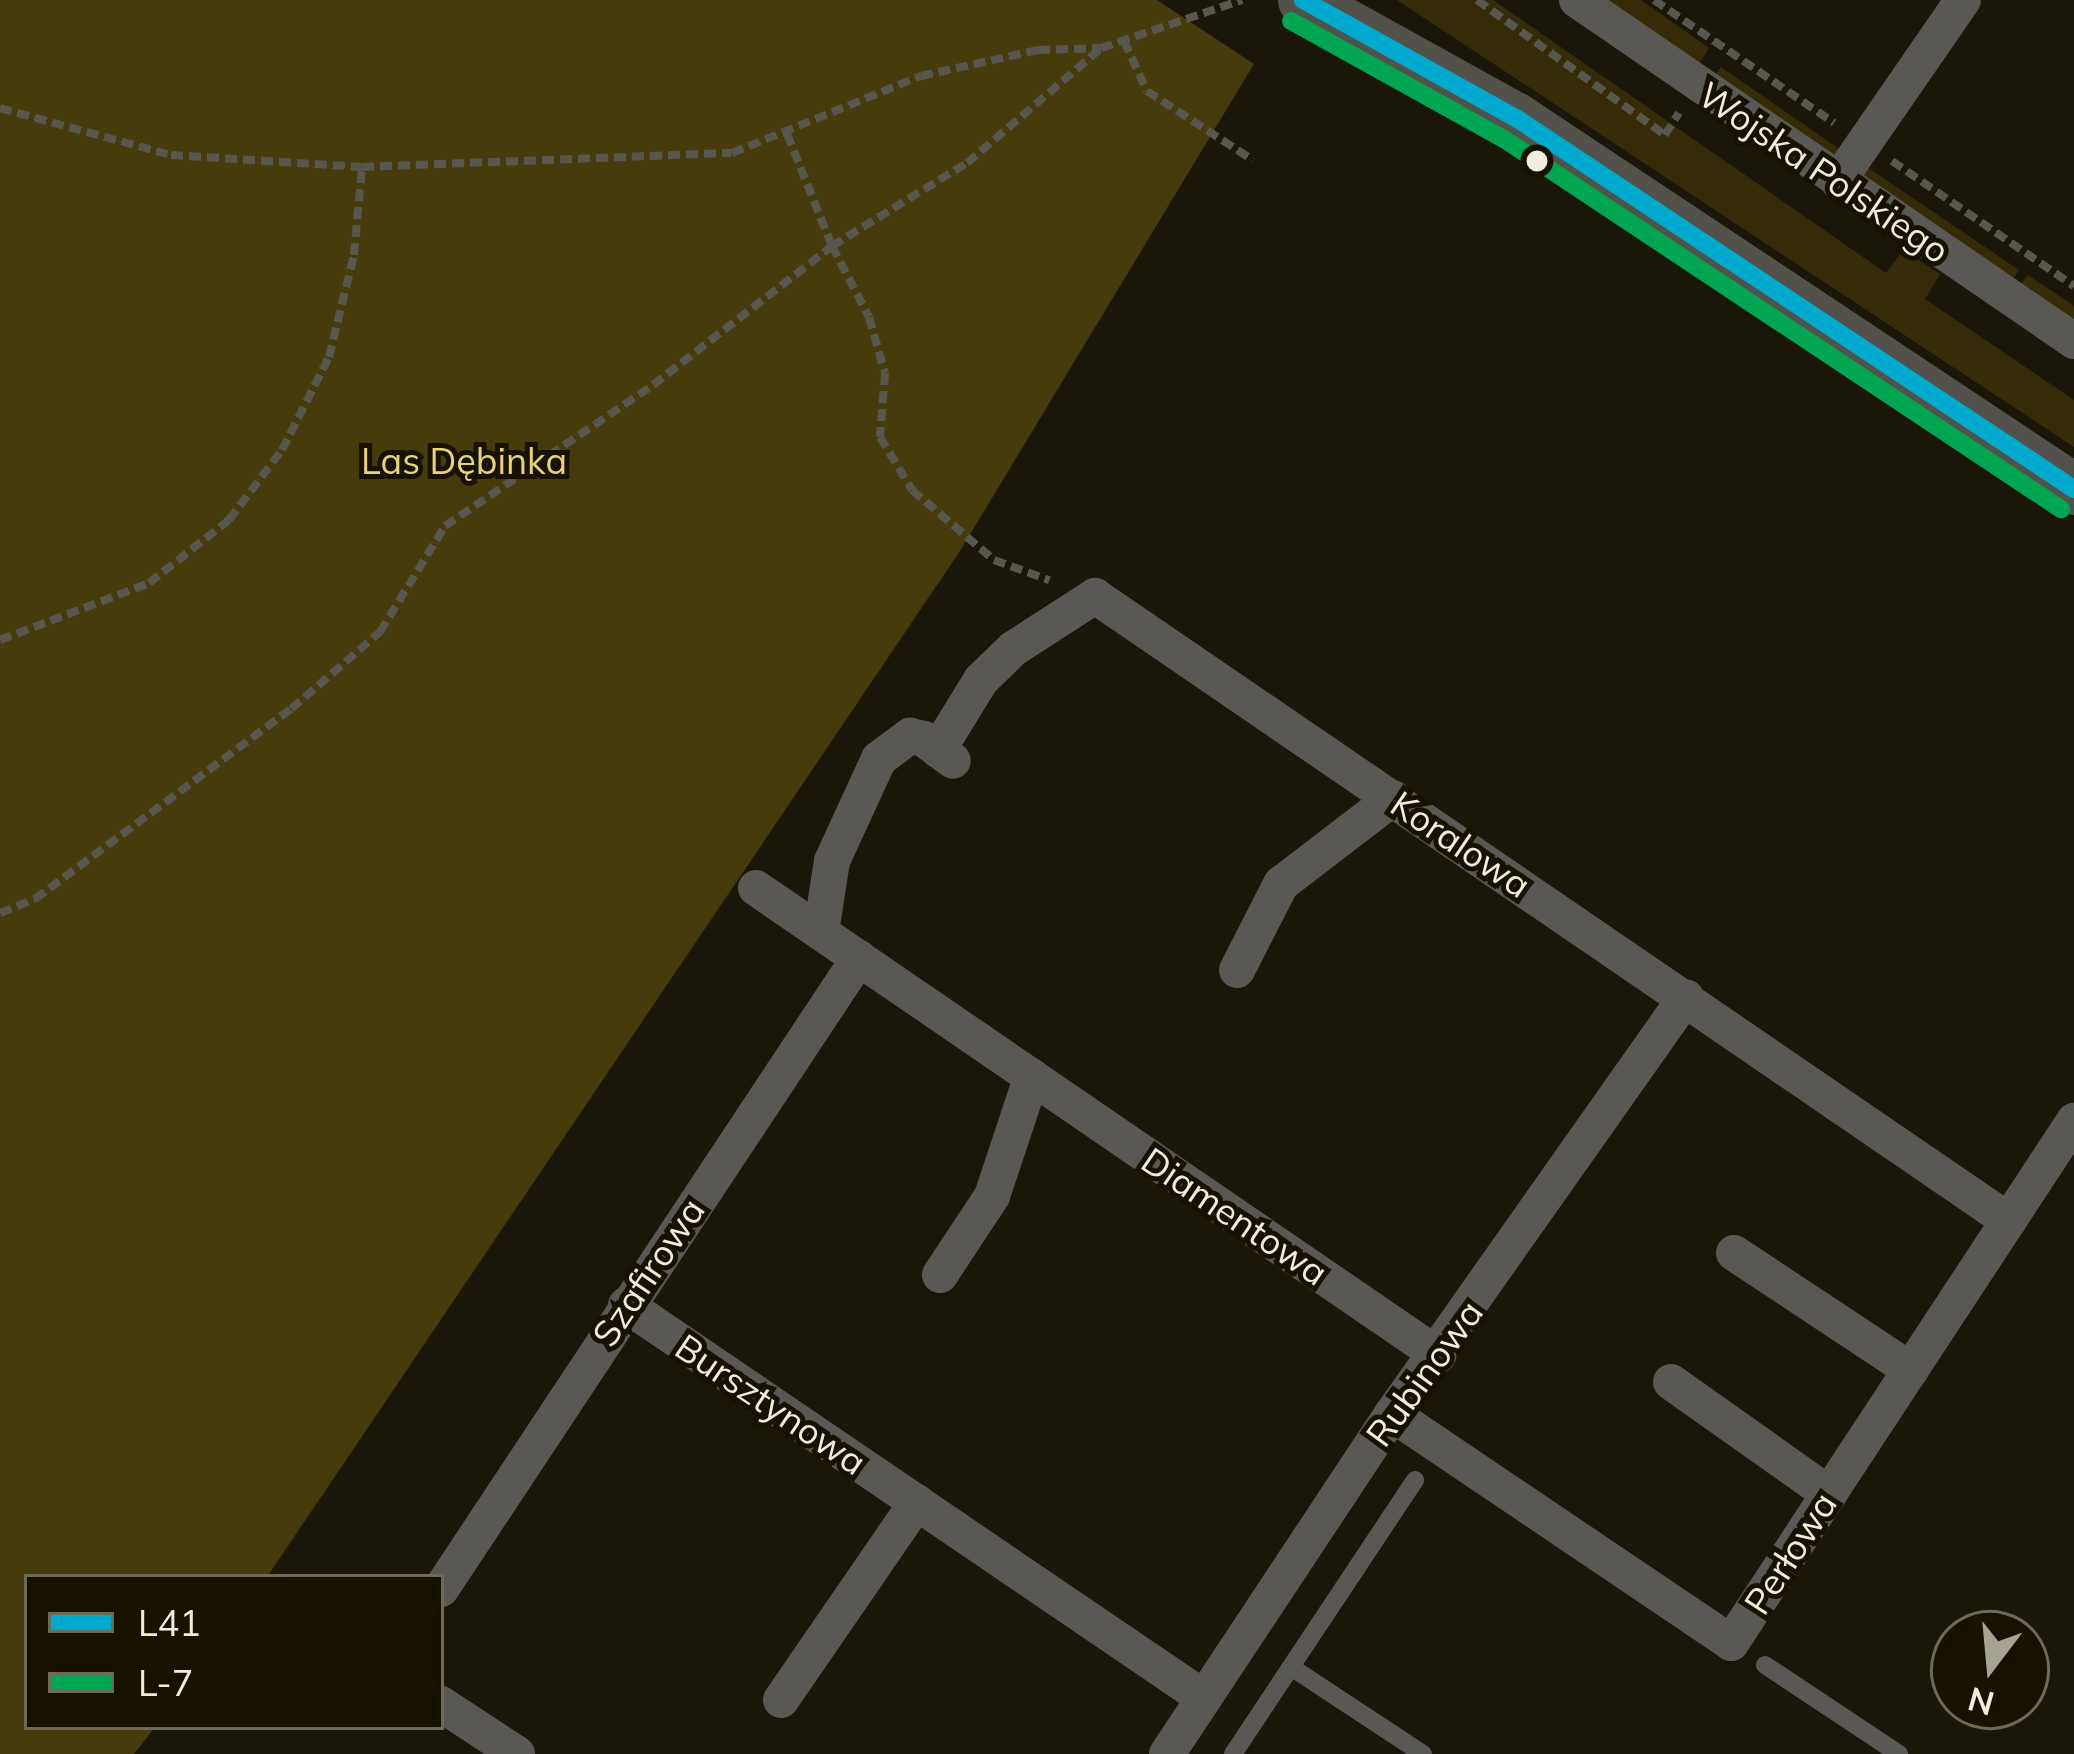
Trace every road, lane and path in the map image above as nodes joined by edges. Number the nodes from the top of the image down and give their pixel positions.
1 (1242, 0) edge
2 (1303, 0) edge
3 (1372, 0) edge
4 (1577, 0) edge
5 (1654, 0) edge
6 (1963, 0) edge
7 (1124, 41) junction
8 (1101, 48) junction
9 (0, 108) edge
10 (1516, 118) junction
11 (1837, 124) dead end
12 (787, 134) junction
13 (1875, 149) dead end
14 (1253, 160) dead end
15 (362, 167) junction
16 (1838, 181) junction
17 (832, 246) junction
18 (2074, 286) edge
19 (2074, 341) edge
20 (2074, 489) edge
21 (1095, 596) junction
22 (0, 640) edge
23 (1393, 798) junction
24 (756, 888) dead end
25 (0, 913) edge
26 (820, 932) junction
27 (859, 958) junction
28 (1237, 970) dead end
29 (1686, 997) junction
30 (1032, 1076) junction
31 (2074, 1121) edge
32 (2009, 1221) junction
33 (1734, 1253) dead end
34 (940, 1276) dead end
35 (626, 1305) junction
36 (1438, 1355) junction
37 (1911, 1370) junction
38 (1671, 1382) dead end
39 (1392, 1414) junction
40 (1415, 1480) dead end
41 (1829, 1494) junction
42 (917, 1502) junction
43 (444, 1584) edge
44 (1766, 1665) dead end
45 (1291, 1666) junction
46 (1204, 1698) junction
47 (782, 1700) dead end
48 (444, 1706) edge
49 (517, 1754) edge
50 (1167, 1754) edge
51 (1233, 1754) edge
52 (1423, 1754) edge
53 (1899, 1754) edge

1 - 7 path
2 - 10 main road
3 - 10 main road
4 - 16 street, Wojska Polskiego
5 - 11 path
6 - 16 street
7 - 8 path
7 - 14 path
8 - 12 path
8 - 17 path
9 - 15 path
10 - 20 main road
12 - 15 path
12 - 17 path
13 - 18 path
15 - 22 path
16 - 19 street, Wojska Polskiego
17 - 21 path
17 - 25 path
21 - 23 street, Koralowa
21 - 26 street
23 - 28 street
23 - 29 street, Koralowa
24 - 26 street, Diamentowa
26 - 27 street, Diamentowa
27 - 30 street, Diamentowa
27 - 35 street, Szafirowa
29 - 32 street, Koralowa
29 - 36 street, Rubinowa
30 - 34 street
30 - 36 street, Diamentowa
31 - 32 street, Perłowa
32 - 37 street, Perłowa
33 - 37 street
35 - 42 street, Bursztynowa
35 - 43 street, Szafirowa
36 - 39 street, Rubinowa
37 - 41 street, Perłowa
38 - 41 street
39 - 41 street, Perłowa
39 - 46 street, Rubinowa
40 - 45 lane
42 - 46 street, Bursztynowa
42 - 47 street
44 - 53 lane
45 - 51 lane
45 - 52 lane
46 - 50 street, Rubinowa
48 - 49 street

